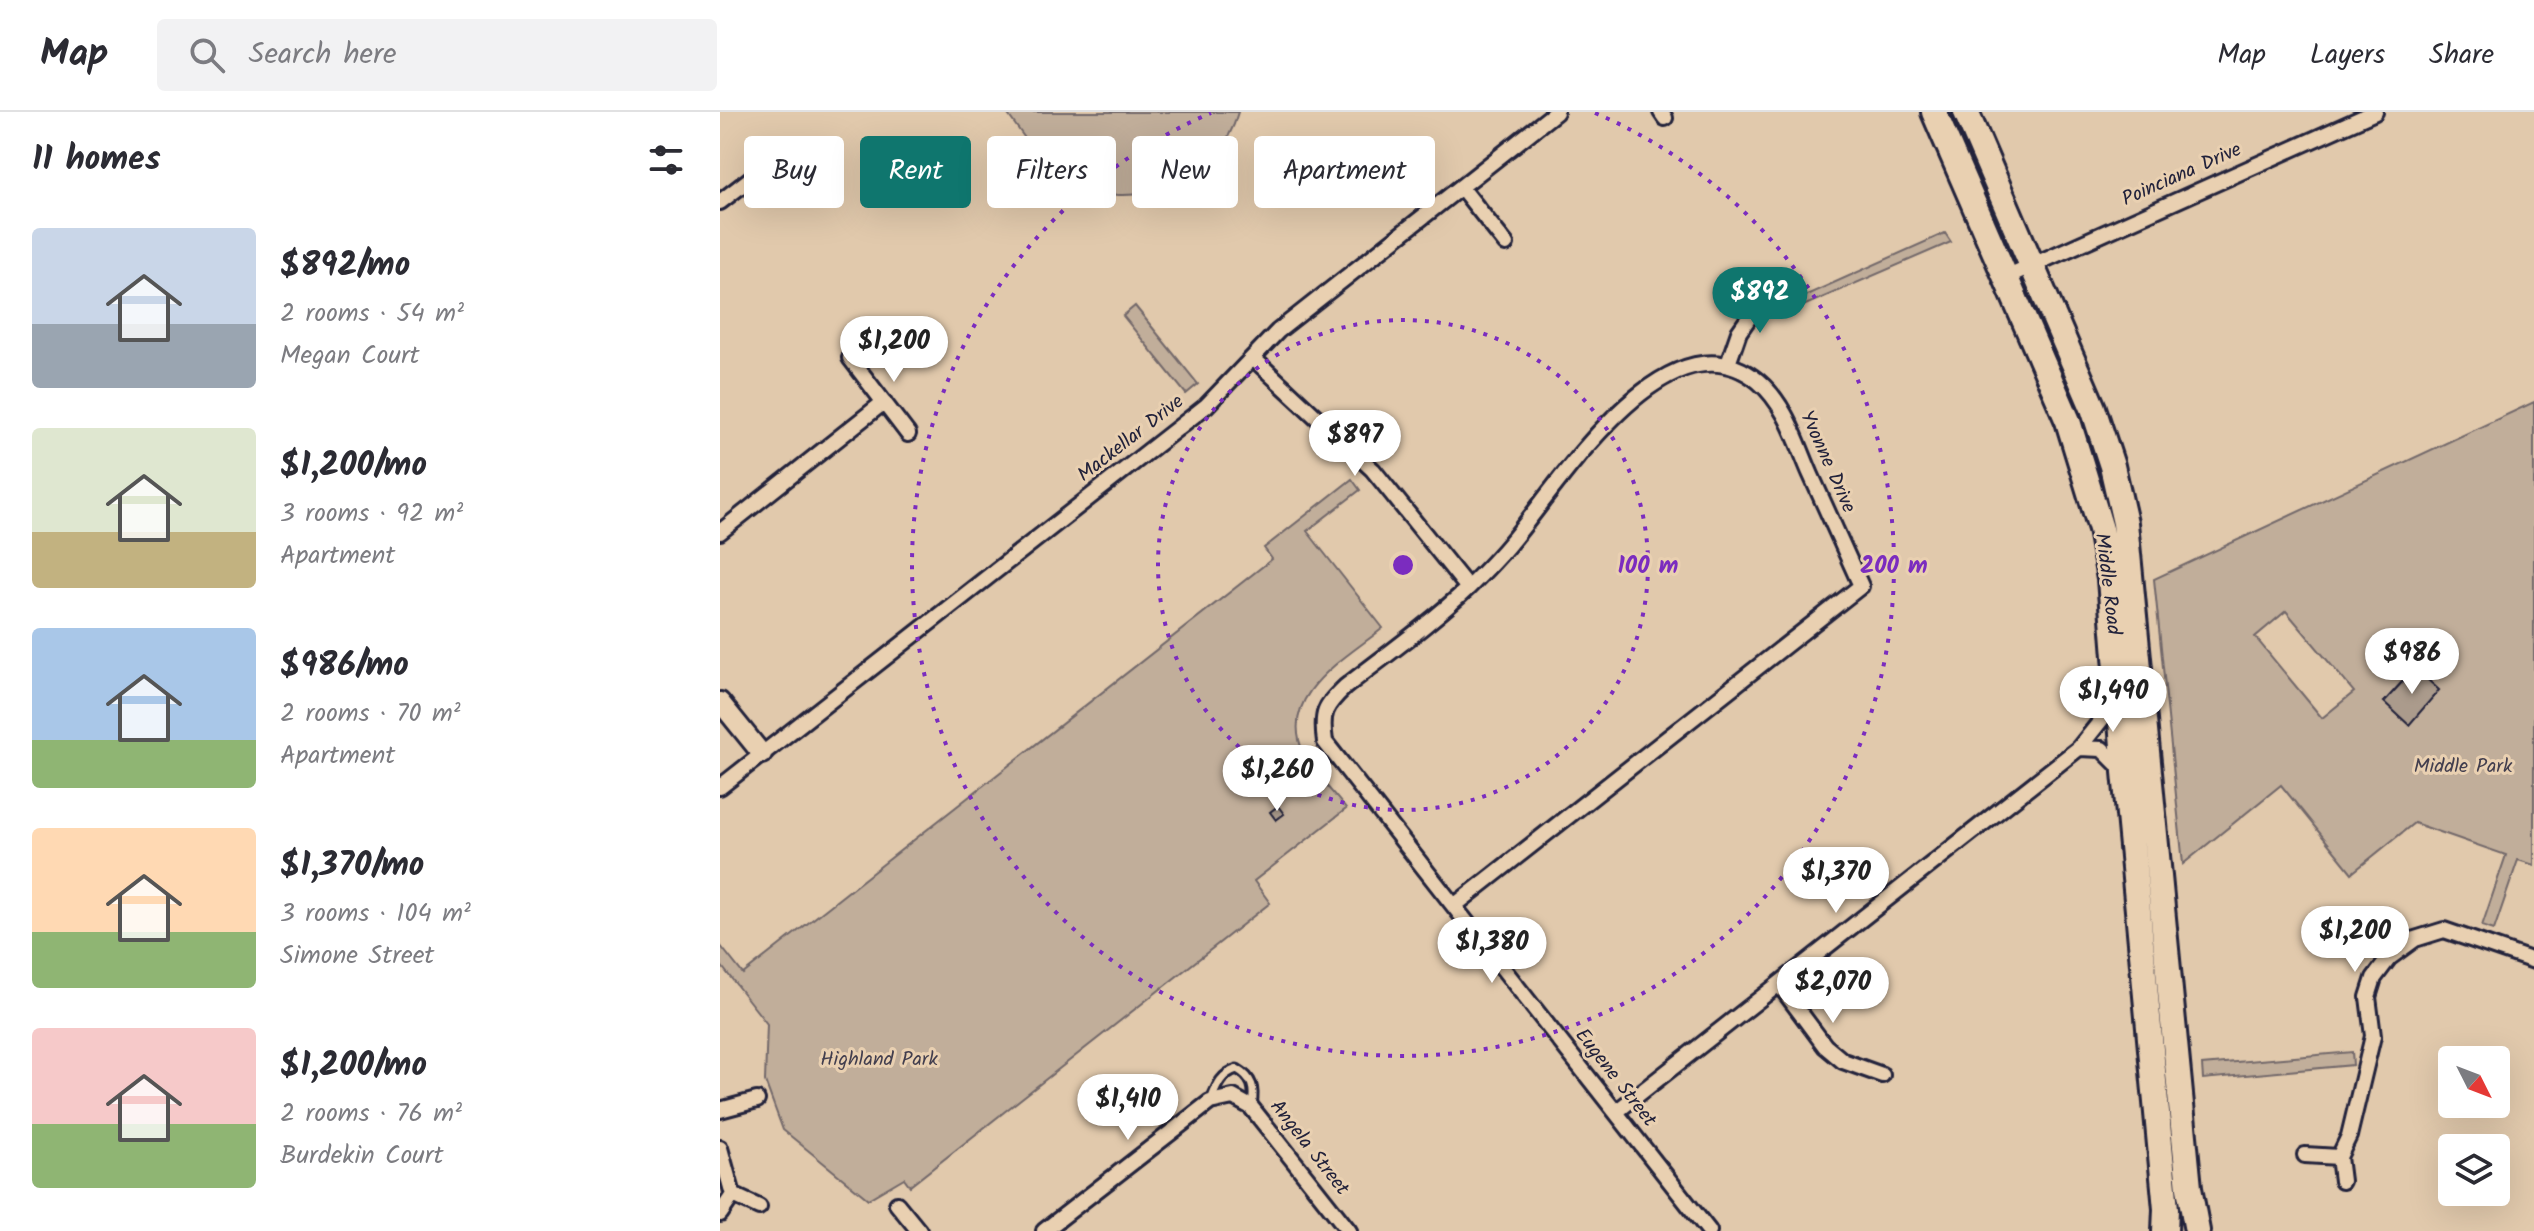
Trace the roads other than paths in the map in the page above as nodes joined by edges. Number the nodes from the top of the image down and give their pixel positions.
1 (1556, 112) edge
2 (1934, 112) edge
3 (1966, 112) edge
4 (2375, 112) edge
5 (744, 184) edge
6 (1461, 187) junction
7 (720, 202) edge
8 (1506, 244) dead end
9 (2032, 265) junction
10 (2006, 277) junction
11 (1766, 293) dead end
12 (850, 358) dead end
13 (1253, 358) junction
14 (1728, 364) junction
15 (884, 402) junction
16 (908, 434) dead end
17 (720, 532) edge
18 (1468, 588) junction
19 (2119, 698) junction
20 (720, 702) edge
21 (2079, 748) junction
22 (762, 754) junction
23 (2125, 772) junction
24 (720, 787) edge
25 (1454, 906) junction
26 (2534, 961) edge
27 (1779, 984) junction
28 (1882, 1075) dead end
29 (757, 1100) dead end
30 (1210, 1102) junction
31 (1251, 1107) junction
32 (720, 1110) edge
33 (1616, 1112) junction
34 (720, 1148) edge
35 (2305, 1155) dead end
36 (2339, 1157) junction
37 (2342, 1181) dead end
38 (733, 1195) junction
39 (897, 1204) dead end
40 (759, 1207) dead end
41 (720, 1214) edge
42 (919, 1231) edge
43 (1044, 1231) edge
44 (1349, 1231) edge
45 (1709, 1231) edge
46 (2165, 1231) edge
47 (2197, 1231) edge

1 - 6 street, Mackellar Drive
2 - 10 main road, Middle Road
3 - 9 main road, Middle Road
4 - 9 street, Poinciana Drive
5 - 7 street
6 - 8 street
6 - 13 street, Mackellar Drive
9 - 10 street, Poinciana Drive
9 - 47 main road, Middle Road
10 - 19 main road, Middle Road
11 - 14 street
12 - 15 street
13 - 18 street
13 - 22 street, Mackellar Drive
14 - 18 street
14 - 25 street, Yvonne Drive
15 - 16 street
15 - 17 street
18 - 25 street, Eugene Street
19 - 21 street
19 - 23 main road, Middle Road
20 - 22 street
21 - 23 street
21 - 27 street
22 - 24 street, Mackellar Drive
23 - 46 main road, Middle Road
25 - 33 street, Eugene Street
26 - 36 street
27 - 28 street
27 - 33 street
29 - 32 street
30 - 31 street, Angela Street
30 - 31 lane
30 - 43 street
31 - 44 street, Angela Street
33 - 45 street, Eugene Street
34 - 38 street
35 - 36 street
36 - 37 street
38 - 40 street
38 - 41 street
39 - 42 street

